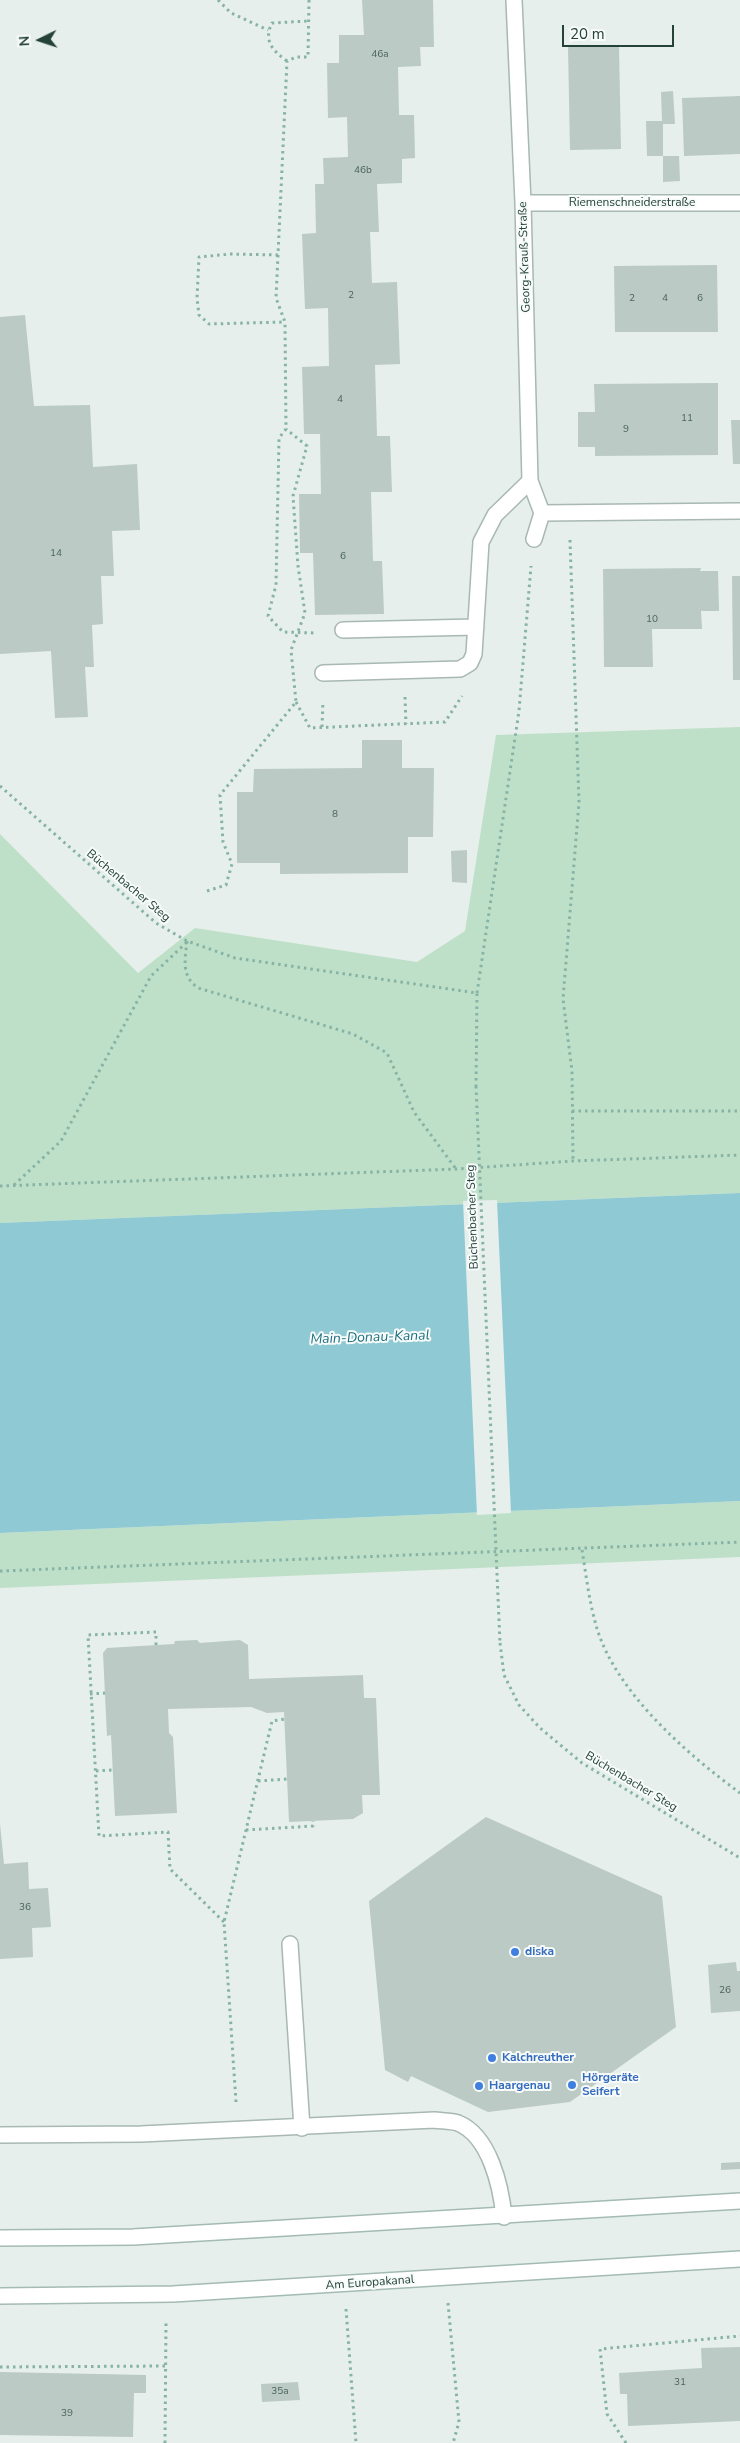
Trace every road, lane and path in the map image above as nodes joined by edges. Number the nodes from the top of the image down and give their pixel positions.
1 (218, 0) edge
2 (309, 0) edge
3 (514, 0) edge
4 (309, 22) junction
5 (268, 30) junction
6 (287, 61) junction
7 (740, 202) edge
8 (523, 203) junction
9 (278, 255) junction
10 (285, 322) junction
11 (286, 429) junction
12 (530, 481) junction
13 (740, 511) edge
14 (542, 513) junction
15 (534, 539) junction
16 (476, 627) junction
17 (343, 630) dead end
18 (297, 632) junction
19 (470, 664) junction
20 (323, 672) junction
21 (296, 702) junction
22 (407, 713) dead end
23 (406, 724) junction
24 (322, 727) junction
25 (0, 786) edge
26 (207, 891) dead end
27 (187, 942) junction
28 (477, 994) junction
29 (740, 1111) edge
30 (572, 1112) junction
31 (740, 1155) edge
32 (574, 1161) junction
33 (456, 1169) junction
34 (14, 1185) junction
35 (0, 1186) edge
36 (740, 1542) edge
37 (582, 1550) junction
38 (0, 1571) edge
39 (156, 1645) dead end
40 (105, 1693) dead end
41 (90, 1694) junction
42 (285, 1720) dead end
43 (113, 1770) dead end
44 (96, 1771) junction
45 (287, 1779) dead end
46 (258, 1782) junction
47 (740, 1793) edge
48 (313, 1821) dead end
49 (246, 1830) junction
50 (740, 1858) edge
51 (224, 1922) junction
52 (290, 1944) dead end
53 (302, 2128) junction
54 (238, 2130) junction
55 (0, 2135) edge
56 (740, 2201) edge
57 (504, 2217) junction
58 (0, 2238) edge
59 (740, 2259) edge
60 (445, 2278) junction
61 (345, 2284) junction
62 (166, 2294) junction
63 (0, 2296) edge
64 (740, 2336) edge
65 (166, 2366) junction
66 (0, 2367) edge
67 (166, 2443) edge
68 (356, 2443) edge
69 (452, 2443) edge
70 (626, 2443) edge

1 - 5 path
2 - 4 path
3 - 8 street, Georg-Krauß-Straße
4 - 5 path
4 - 6 path
5 - 6 path
6 - 9 path
7 - 8 street, Riemenschneiderstraße
8 - 12 street, Georg-Krauß-Straße
9 - 10 path
9 - 10 path
10 - 11 path
11 - 18 path
11 - 18 path
12 - 14 street, Georg-Krauß-Straße
12 - 16 street
13 - 14 street
14 - 15 street
15 - 28 path
15 - 30 path
16 - 17 street
16 - 19 street
18 - 20 path
18 - 21 path
19 - 20 street
19 - 23 path
20 - 24 path
21 - 24 path
21 - 26 path
22 - 23 path
23 - 24 path
25 - 27 path, Büchenbacher Steg
27 - 28 path, Büchenbacher Steg
27 - 33 path
27 - 34 path
28 - 50 path, Büchenbacher Steg, bridge
29 - 30 path
30 - 32 path
31 - 32 path
32 - 33 path
33 - 34 path
34 - 35 path
36 - 37 path
37 - 38 path
37 - 47 path
39 - 41 path
40 - 41 path
41 - 44 path
42 - 46 path
43 - 44 path
44 - 51 path
45 - 46 path
46 - 49 path
48 - 49 path
49 - 51 path
51 - 54 path
52 - 53 street
53 - 54 street
53 - 57 street
54 - 55 street
56 - 57 street
57 - 58 street
59 - 60 street, Am Europakanal
60 - 61 street, Am Europakanal
60 - 69 path
61 - 62 street, Am Europakanal
61 - 68 path
62 - 63 street, Am Europakanal
62 - 65 path
64 - 70 path
65 - 66 path
65 - 67 path

